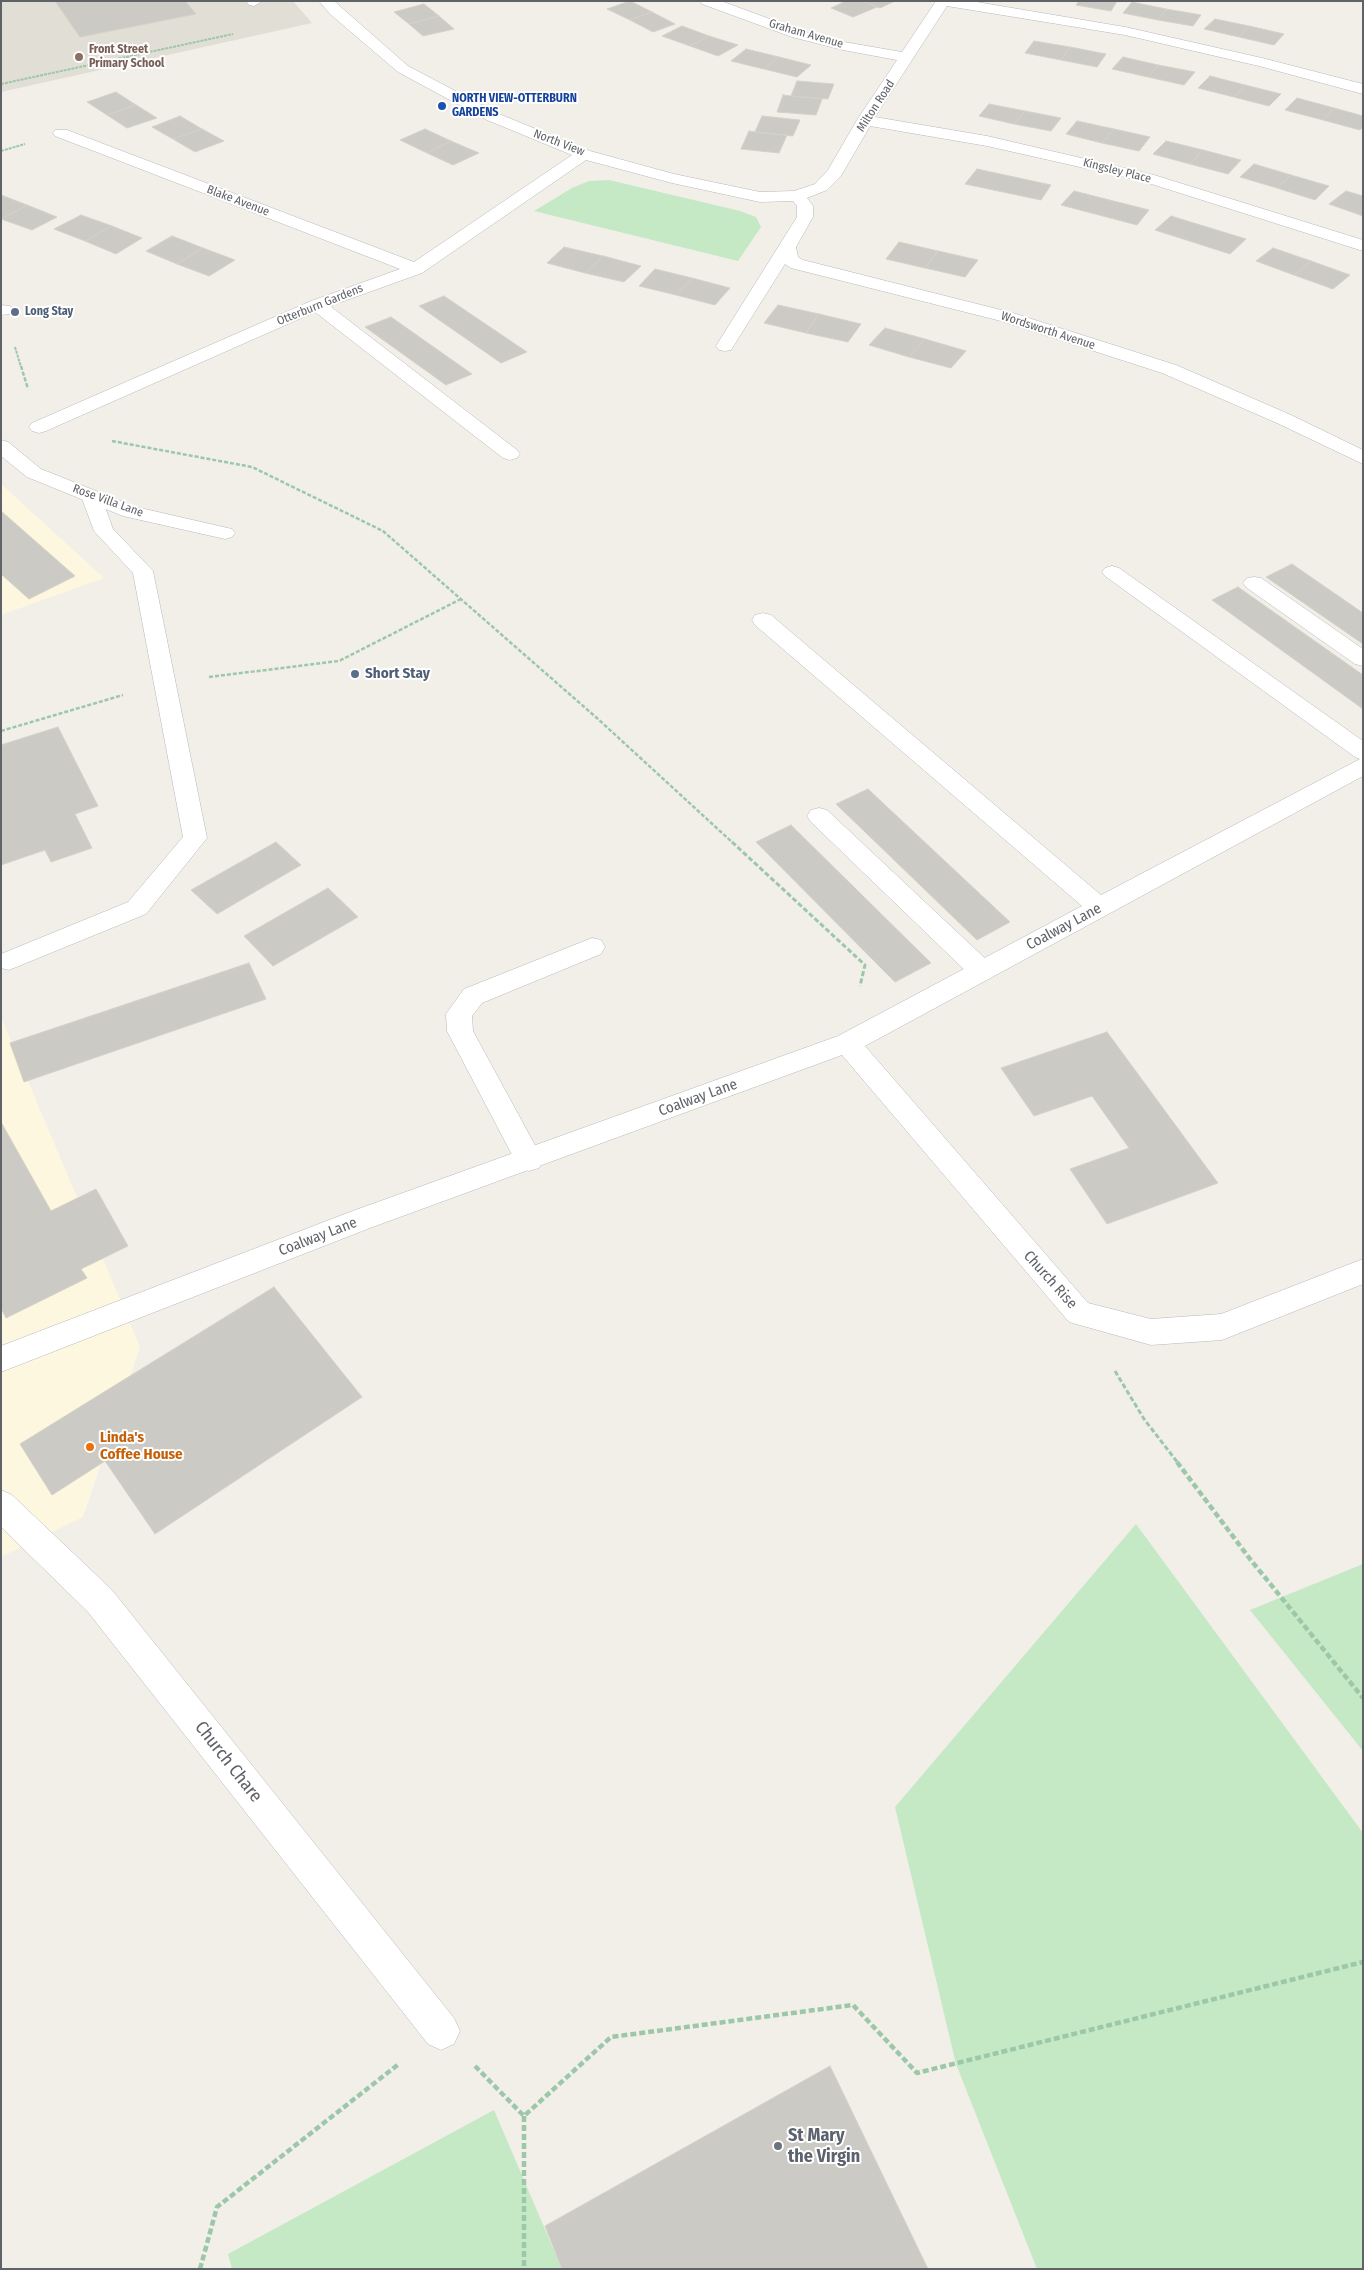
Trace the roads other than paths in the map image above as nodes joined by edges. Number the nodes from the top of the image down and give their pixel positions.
1 (326, 1) edge
2 (707, 1) edge
3 (944, 1) edge
4 (908, 57) junction
5 (1363, 89) edge
6 (865, 120) junction
7 (61, 133) dead end
8 (584, 154) junction
9 (797, 196) junction
10 (1363, 246) edge
11 (787, 247) junction
12 (416, 268) junction
13 (317, 304) junction
14 (725, 346) dead end
15 (40, 427) road end
16 (1, 446) edge
17 (510, 454) dead end
18 (1363, 458) edge
19 (91, 496) junction
20 (225, 533) dead end
21 (1112, 572) dead end
22 (1254, 583) dead end
23 (763, 620) dead end
24 (1363, 659) edge
25 (1363, 752) edge
26 (1363, 766) edge
27 (819, 816) dead end
28 (1100, 908) junction
29 (592, 946) dead end
30 (9, 962) dead end
31 (982, 971) junction
32 (847, 1043) junction
33 (530, 1160) junction
34 (1363, 1271) edge
35 (1, 1360) edge
36 (1, 1505) edge
37 (441, 2031) road end

1 - 8 street, North View
2 - 4 street, Graham Avenue
3 - 4 street, Milton Road
3 - 5 street
4 - 6 street, Milton Road
6 - 9 street, Milton Road
6 - 10 street, Kingsley Place
7 - 12 street, Blake Avenue
8 - 9 street, North View
8 - 12 street, Otterburn Gardens
9 - 11 street
11 - 14 street
11 - 18 street, Wordsworth Avenue
12 - 13 street, Otterburn Gardens
13 - 15 street, Otterburn Gardens
13 - 17 street
16 - 19 street, Rose Villa Lane
19 - 20 street, Rose Villa Lane
19 - 30 street
21 - 25 street
22 - 24 street
23 - 28 street
26 - 28 street, Coalway Lane
27 - 31 street
28 - 31 street, Coalway Lane
29 - 33 street
31 - 32 street, Coalway Lane
32 - 33 street, Coalway Lane
32 - 34 street, Church Rise
33 - 35 street, Coalway Lane
36 - 37 street, Church Chare

